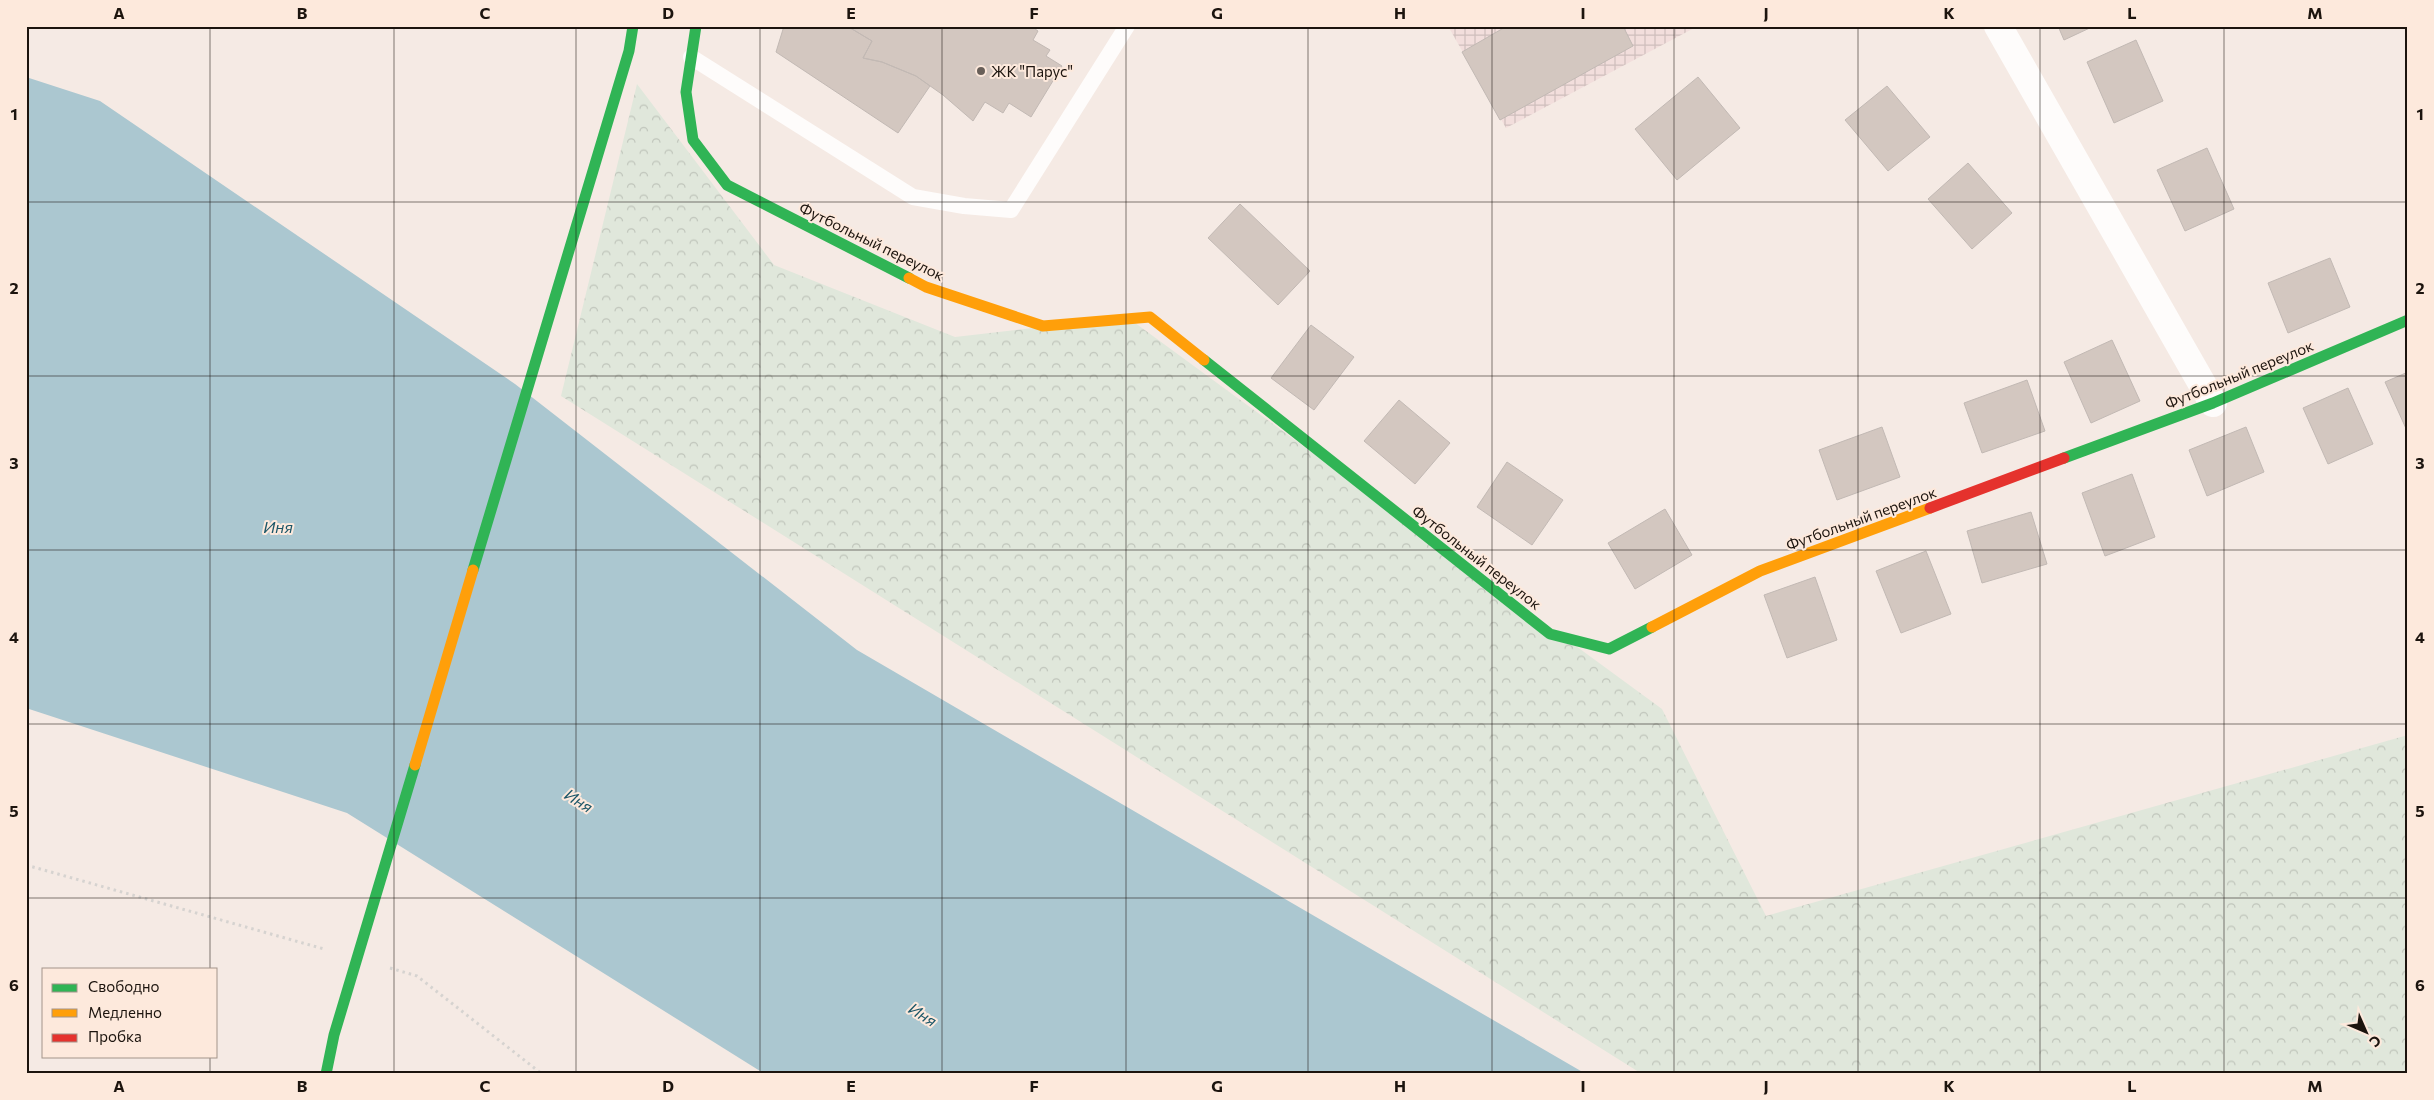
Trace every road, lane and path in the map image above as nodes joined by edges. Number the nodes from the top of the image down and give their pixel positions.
1 (633, 26) edge
2 (696, 26) edge
3 (1126, 26) edge
4 (1998, 26) edge
5 (691, 57) junction
6 (2408, 320) edge
7 (2213, 403) junction
8 (26, 865) edge
9 (332, 952) dead end
10 (389, 968) dead end
11 (326, 1074) edge
12 (542, 1074) edge

1 - 11 street
2 - 5 street, Футбольный переулок
3 - 5 lane
4 - 7 street
5 - 7 street, Футбольный переулок
6 - 7 street, Футбольный переулок
8 - 9 path
10 - 12 path

